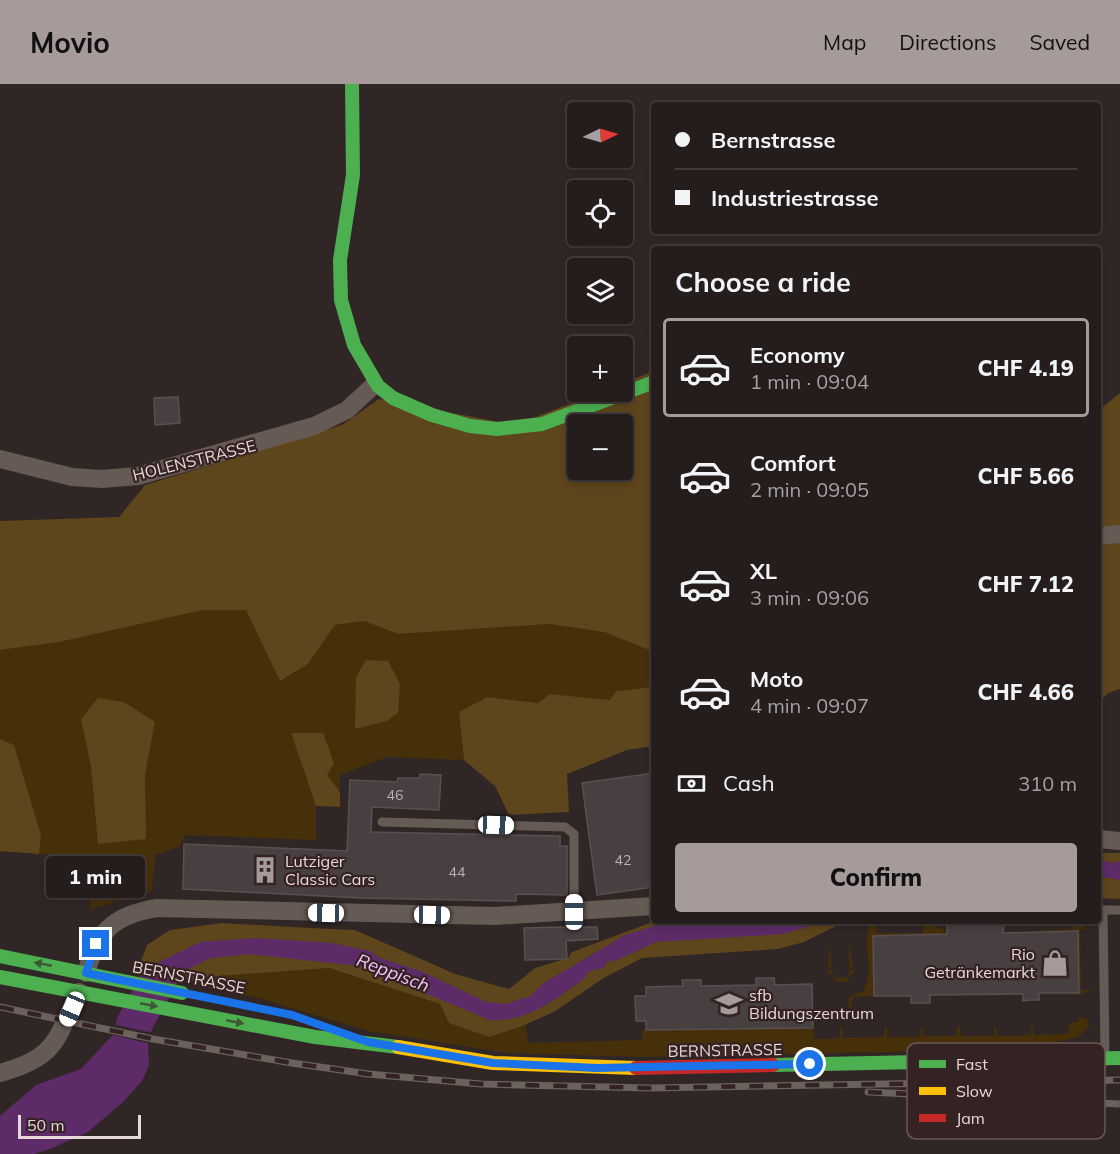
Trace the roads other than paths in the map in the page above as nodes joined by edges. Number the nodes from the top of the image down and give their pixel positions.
1 (352, 84) edge
2 (651, 383) edge
3 (374, 385) junction
4 (0, 459) edge
5 (1120, 534) edge
6 (1101, 536) edge
7 (382, 822) dead end
8 (1101, 839) edge
9 (1120, 840) edge
10 (651, 906) edge
11 (1120, 910) edge
12 (574, 912) junction
13 (0, 956) edge
14 (86, 973) junction
15 (0, 977) edge
16 (80, 992) junction
17 (190, 994) dead end
18 (317, 1022) dead end
19 (368, 1042) junction
20 (1105, 1043) edge
21 (1105, 1058) edge
22 (1120, 1058) edge
23 (907, 1062) edge
24 (0, 1073) edge

1 - 3 main road
2 - 3 main road
3 - 4 street, HOLENSTRASSE
5 - 6 street
7 - 12 lane
8 - 9 street
10 - 12 street
11 - 20 lane
12 - 14 street
14 -> 13 main road, BERNSTRASSE
14 - 16 main road
14 - 17 main road, BERNSTRASSE
15 - 16 main road, BERNSTRASSE
16 -> 19 main road, BERNSTRASSE
16 - 24 street
18 - 19 main road, BERNSTRASSE
19 - 23 main road, BERNSTRASSE
21 - 22 main road, BERNSTRASSE

